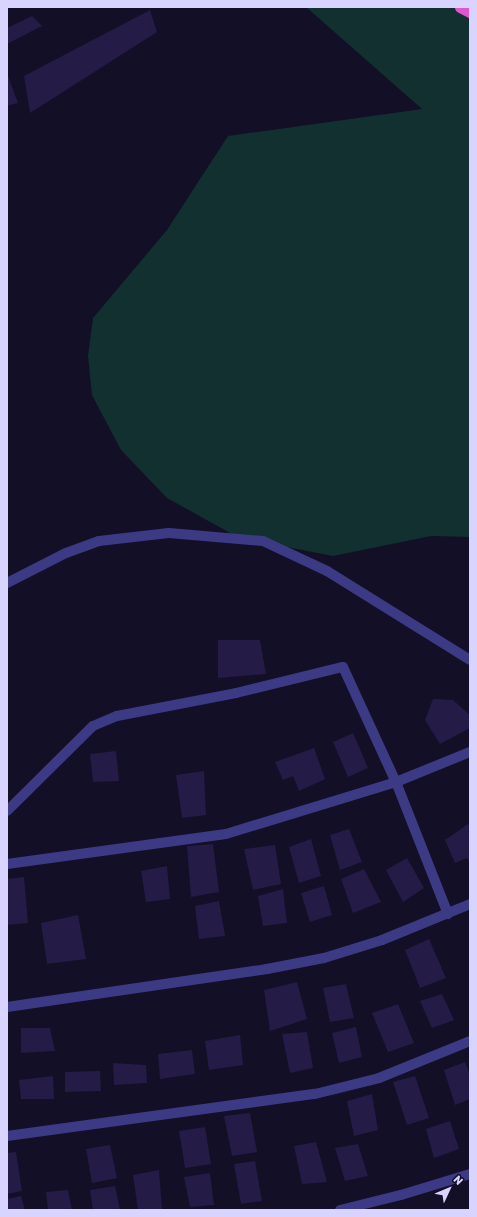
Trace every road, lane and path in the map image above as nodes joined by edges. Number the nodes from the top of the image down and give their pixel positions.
1 (460, 7) edge
2 (470, 12) edge
3 (7, 583) edge
4 (470, 660) edge
5 (470, 752) edge
6 (396, 782) junction
7 (7, 811) edge
8 (7, 864) edge
9 (470, 904) edge
10 (448, 914) junction
11 (7, 1008) edge
12 (470, 1041) edge
13 (7, 1136) edge
14 (470, 1174) edge
15 (340, 1210) edge

1 - 2 highway
3 - 4 street
5 - 6 street
6 - 7 street
6 - 8 street
6 - 10 street
9 - 10 street
10 - 11 street
12 - 13 street
14 - 15 street

